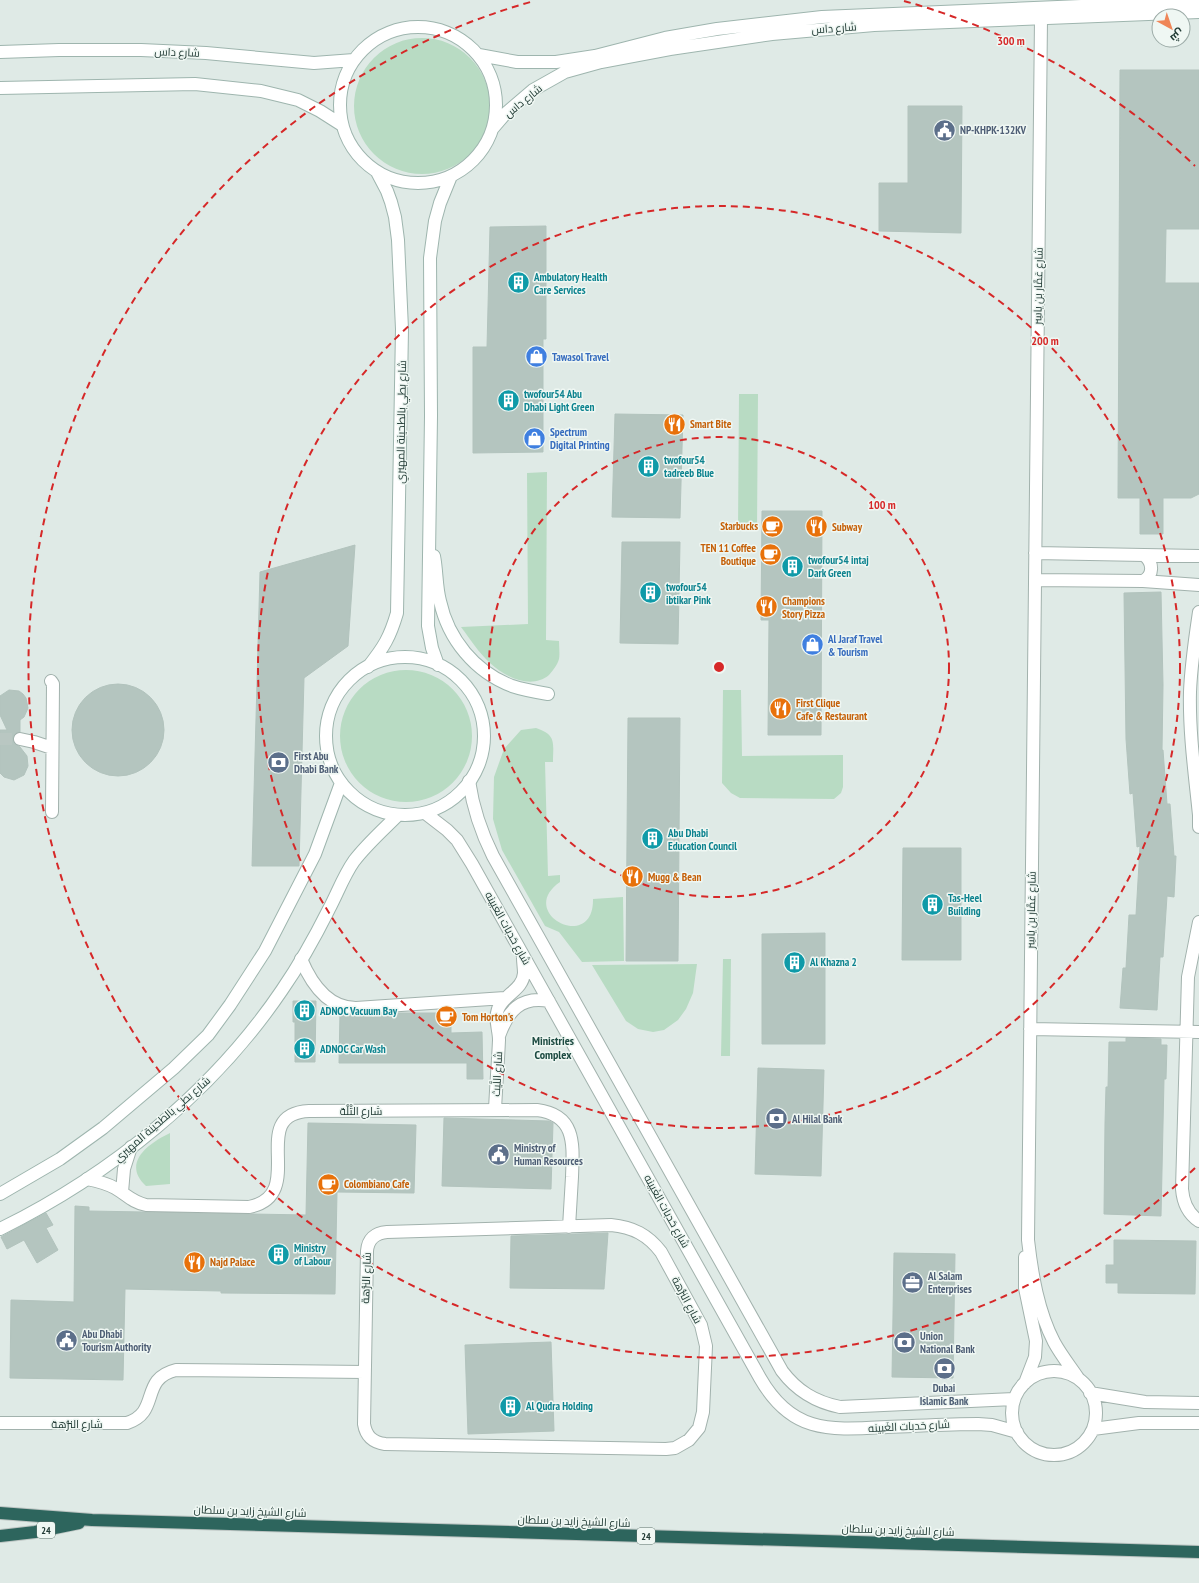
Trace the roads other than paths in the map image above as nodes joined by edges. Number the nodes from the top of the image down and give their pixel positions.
1 (1199, 1) edge
2 (1199, 12) edge
3 (1041, 19) junction
4 (0, 52) edge
5 (479, 55) junction
6 (354, 60) junction
7 (0, 88) edge
8 (342, 125) junction
9 (493, 128) junction
10 (377, 172) junction
11 (451, 176) junction
12 (429, 528) junction
13 (1035, 554) junction
14 (1145, 556) junction
15 (1199, 556) edge
16 (1035, 580) junction
17 (1143, 581) junction
18 (1199, 585) edge
19 (1199, 612) edge
20 (438, 665) junction
21 (368, 667) junction
22 (51, 681) dead end
23 (548, 694) dead end
24 (20, 739) tunnel mouth
25 (1192, 742) junction
26 (52, 748) junction
27 (1199, 761) edge
28 (469, 781) junction
29 (341, 783) junction
30 (1199, 806) edge
31 (52, 812) dead end
32 (425, 813) junction
33 (398, 815) junction
34 (1199, 816) edge
35 (1199, 827) edge
36 (1199, 922) edge
37 (522, 953) junction
38 (301, 959) junction
39 (505, 998) junction
40 (549, 1001) junction
41 (1030, 1029) junction
42 (1186, 1032) junction
43 (1199, 1032) edge
44 (499, 1037) junction
45 (495, 1110) junction
46 (132, 1147) junction
47 (87, 1180) junction
48 (122, 1192) junction
49 (0, 1194) edge
50 (1199, 1221) edge
51 (569, 1227) junction
52 (0, 1229) edge
53 (1028, 1240) junction
54 (365, 1372) junction
55 (1078, 1378) junction
56 (1025, 1383) junction
57 (1090, 1393) junction
58 (1014, 1399) junction
59 (1199, 1403) edge
60 (0, 1423) edge
61 (1199, 1423) edge
62 (1093, 1429) junction
63 (1017, 1432) junction
64 (0, 1513) edge
65 (92, 1520) junction
66 (0, 1536) edge
67 (1199, 1552) edge

1 - 5 street, شارع داس
2 - 3 street, شارع داس
3 - 9 street, شارع داس
3 - 13 street, شارع عَمَّار بن ياسِر
4 - 6 street, شارع داس
5 - 6 street
5 - 9 street
6 - 8 street
7 - 8 street
8 - 10 street
9 - 11 street
10 - 11 street
10 - 21 street, شارع بطي بالطحينة المهيري
11 - 12 street
12 - 20 street
12 - 23 street
13 - 14 street
13 - 16 street, شارع عَمَّار بن ياسِر
14 - 15 street
14 - 17 street
16 - 17 street
16 - 41 street, شارع عَمَّار بن ياسِر
17 - 18 street
19 - 25 street
20 - 21 street
20 - 28 street
21 - 29 street
22 - 26 street
24 - 26 street
25 - 27 street
25 - 34 street
26 - 31 street
28 - 32 street
28 - 58 street, شارع حَدبات الغَبينه
29 - 33 street
29 - 49 street
30 - 34 street
32 - 33 street
32 - 37 street, شارع حَدبات الغَبينه
33 - 38 street, شارع بطي بالطحينة المهيري
34 - 35 street
36 - 42 street
37 - 39 street, شارع اللَّيث
37 - 40 street, شارع حَدبات الغَبينه
38 - 39 street
38 - 46 street, شارع بطي بالطحينة المهيري
39 - 44 street, شارع اللَّيث
40 - 44 street, شارع اللَّيث
40 - 63 street, شارع حَدبات الغَبينه
41 - 42 street
41 - 53 street, شارع عَمَّار بن ياسِر
42 - 43 street
42 - 50 street
44 - 45 street, شارع اللَّيث
45 - 48 street, شارع التَّلَّة
45 - 51 street, شارع التَّلَّة
46 - 47 street, شارع بطي بالطحينة المهيري
46 - 48 street
47 - 48 street, شارع التَّلَّة
47 - 52 street, شارع بطي بالطحينة المهيري
51 - 54 street, شارع النُّزهة
51 - 54 street, شارع النُّزهة
53 - 55 street, شارع عَمَّار بن ياسِر
53 - 56 street, شارع عَمَّار بن ياسِر
54 - 60 street, شارع النُّزهة
55 - 56 street
55 - 57 street
56 - 58 street
57 - 59 street
57 - 62 street
58 - 63 street
61 - 62 street
62 - 63 street
64 - 65 highway, شارع الشيخ زايد بن سلطان / 24
65 - 66 highway, شارع الشيخ زايد بن سلطان / 24
65 - 67 highway, شارع الشيخ زايد بن سلطان / 24

